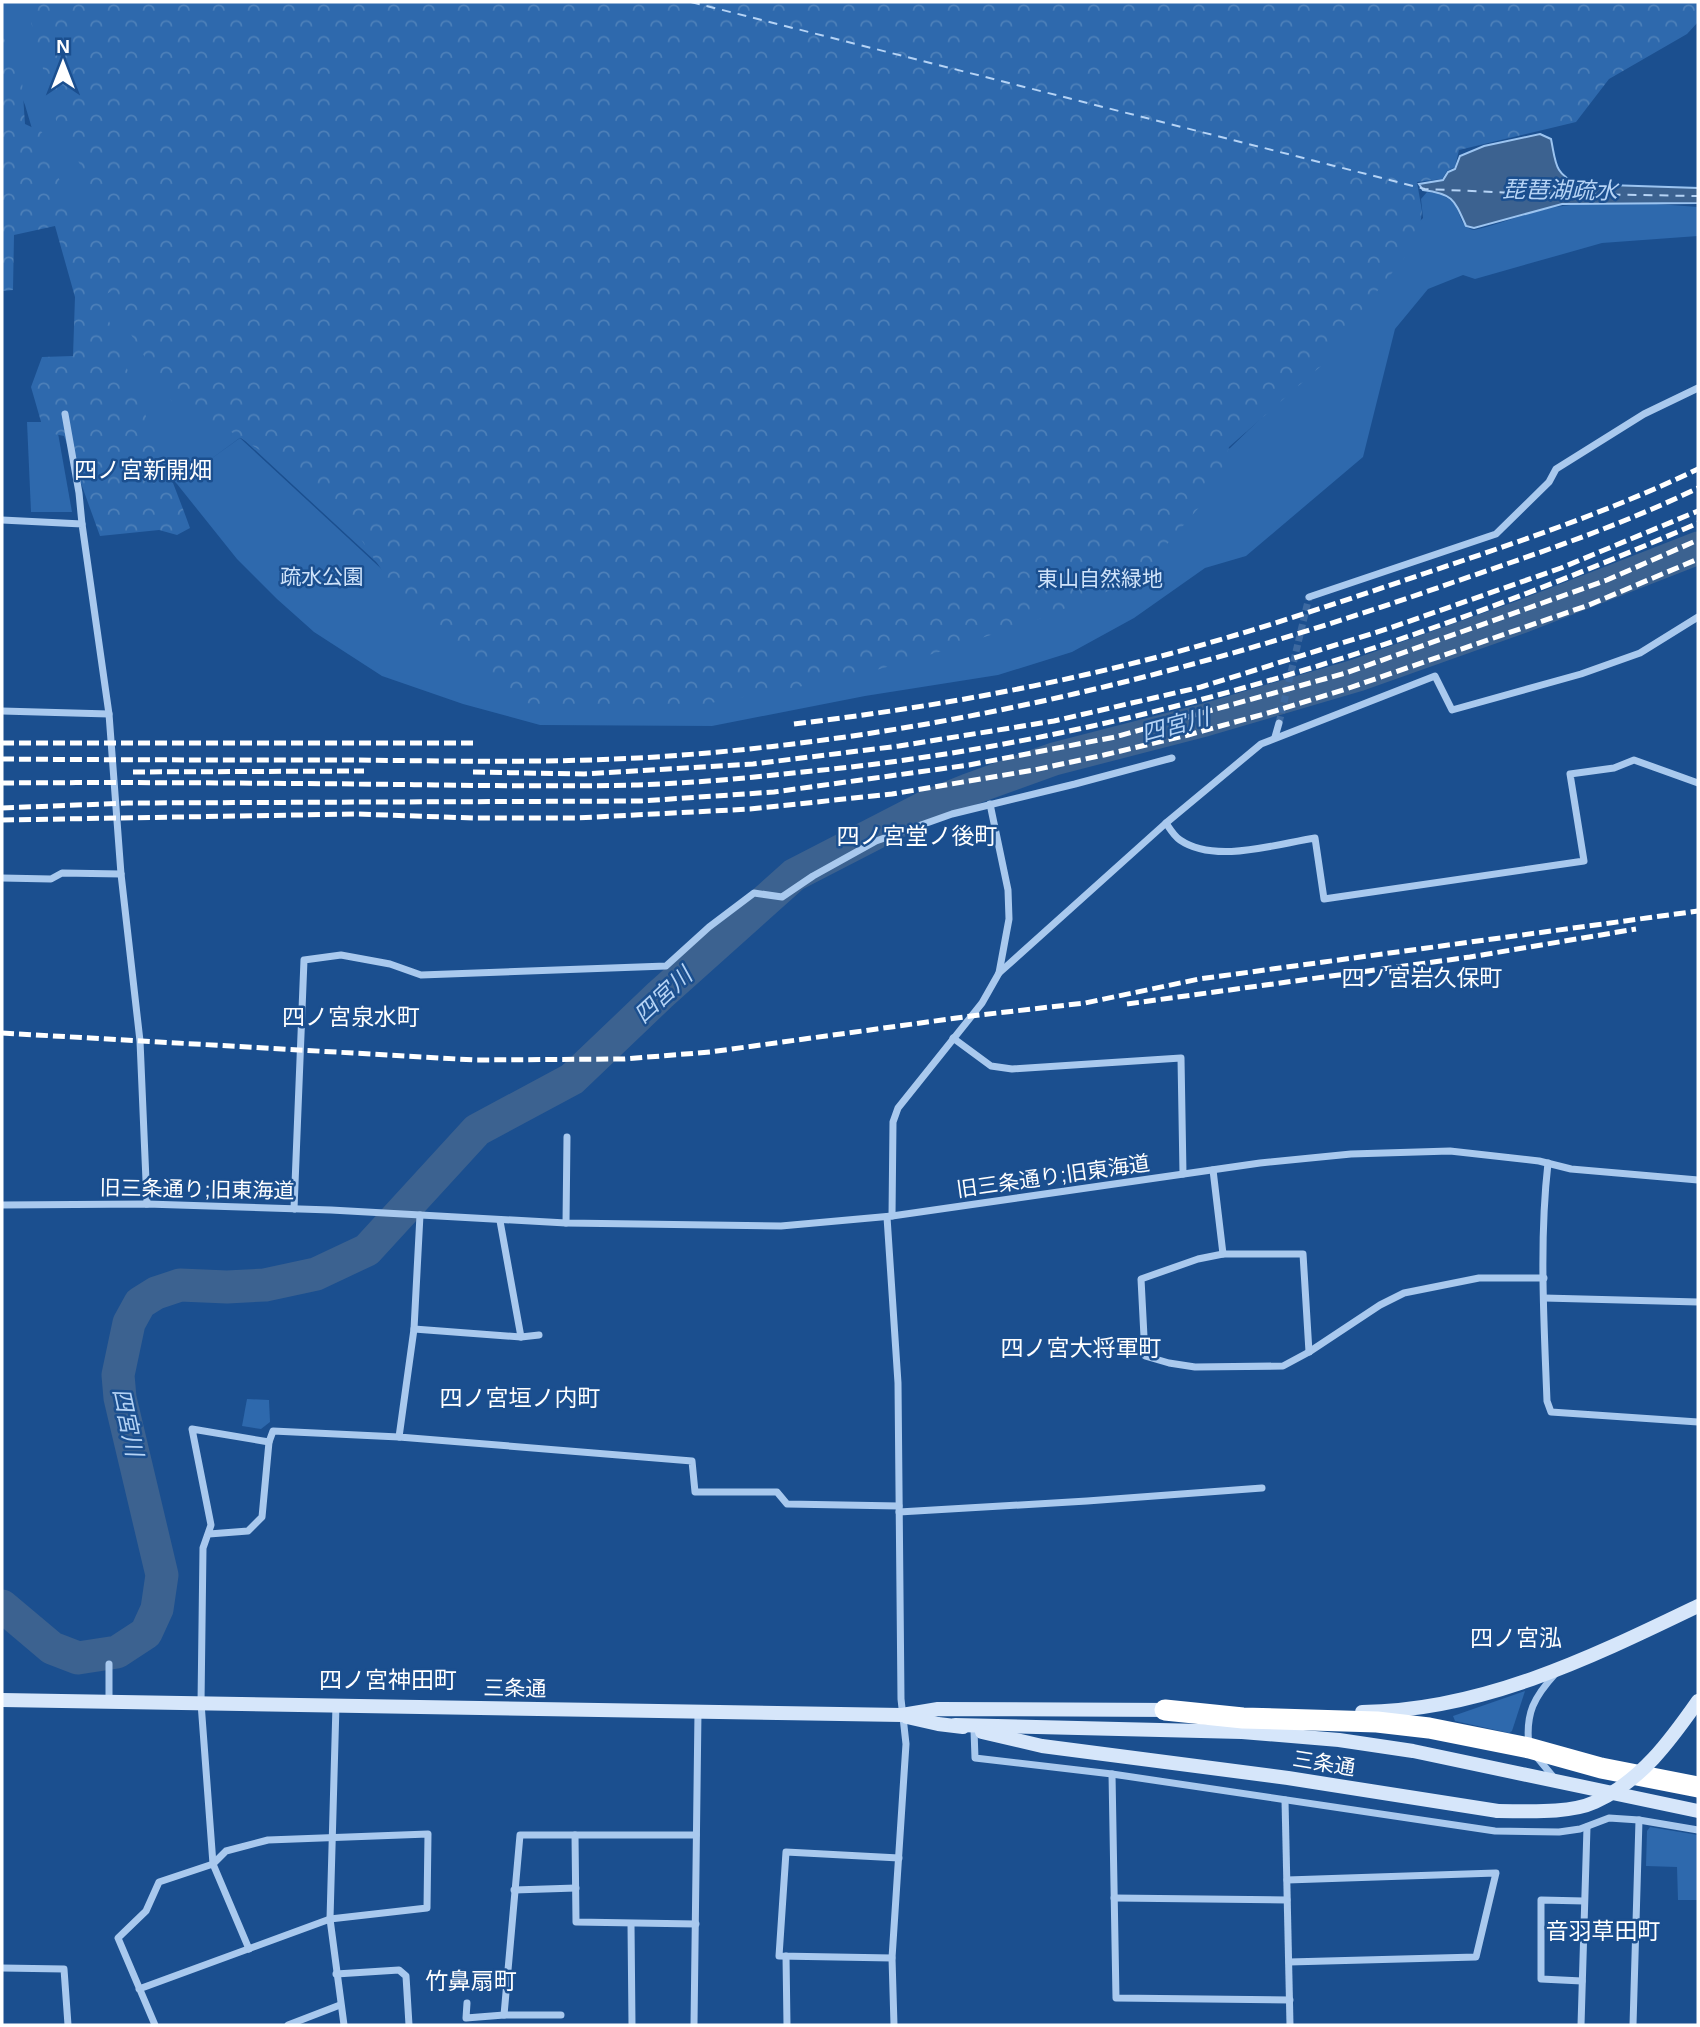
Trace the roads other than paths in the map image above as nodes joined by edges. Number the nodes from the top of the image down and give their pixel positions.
1 (1698, 387) edge
2 (65, 414) dead end
3 (2, 520) edge
4 (82, 524) junction
5 (1309, 597) dead end
6 (1698, 617) edge
7 (2, 711) edge
8 (109, 714) junction
9 (1279, 723) tunnel mouth
10 (1275, 737) junction
11 (1172, 758) dead end
12 (1698, 783) edge
13 (990, 804) junction
14 (1166, 823) junction
15 (121, 874) junction
16 (2, 878) edge
17 (999, 973) junction
18 (953, 1038) junction
19 (567, 1137) dead end
20 (1548, 1163) junction
21 (1213, 1170) junction
22 (1183, 1174) junction
23 (1698, 1180) edge
24 (147, 1204) junction
25 (2, 1205) edge
26 (294, 1209) junction
27 (420, 1215) junction
28 (890, 1217) junction
29 (500, 1221) junction
30 (566, 1223) junction
31 (1223, 1254) junction
32 (1544, 1278) junction
33 (1544, 1298) junction
34 (1698, 1302) edge
35 (414, 1329) junction
36 (539, 1335) dead end
37 (522, 1337) junction
38 (1309, 1352) junction
39 (1698, 1422) edge
40 (400, 1437) junction
41 (269, 1442) junction
42 (1262, 1488) dead end
43 (899, 1509) junction
44 (209, 1534) junction
45 (1698, 1606) edge
46 (109, 1664) dead end
47 (1559, 1670) junction
48 (2, 1700) edge
49 (1698, 1701) edge
50 (109, 1702) junction
51 (201, 1703) junction
52 (336, 1706) junction
53 (1165, 1710) joint
54 (698, 1712) junction
55 (902, 1715) junction
56 (1302, 1716) junction
57 (955, 1725) junction
58 (974, 1730) junction
59 (1529, 1748) junction
60 (1112, 1774) junction
61 (1556, 1780) junction
62 (1698, 1787) edge
63 (1285, 1800) junction
64 (1698, 1811) edge
65 (1639, 1820) junction
66 (1587, 1827) junction
67 (1698, 1830) edge
68 (575, 1835) junction
69 (696, 1835) junction
70 (334, 1839) junction
71 (899, 1858) junction
72 (213, 1864) junction
73 (1287, 1880) junction
74 (576, 1888) junction
75 (514, 1890) junction
76 (1114, 1898) junction
77 (1287, 1900) junction
78 (1584, 1901) junction
79 (330, 1919) junction
80 (631, 1924) junction
81 (696, 1924) junction
82 (249, 1949) junction
83 (786, 1956) junction
84 (892, 1958) junction
85 (1289, 1962) junction
86 (2, 1968) edge
87 (337, 1974) junction
88 (1582, 1981) junction
89 (139, 1989) junction
90 (1290, 2000) junction
91 (467, 2003) dead end
92 (340, 2005) junction
93 (504, 2015) junction
94 (561, 2015) dead end
95 (68, 2025) edge
96 (155, 2025) edge
97 (288, 2025) edge
98 (344, 2025) edge
99 (410, 2025) edge
100 (632, 2025) edge
101 (694, 2025) edge
102 (787, 2025) edge
103 (894, 2025) edge
104 (1290, 2025) edge
105 (1581, 2025) edge
106 (1633, 2025) edge

1 - 5 street
2 - 4 street
3 - 4 street
4 - 8 street
6 - 10 street
7 - 8 street
8 - 15 street
9 - 10 street
10 - 14 street
11 - 13 street
12 - 14 street
13 - 17 street
13 - 26 street
14 - 17 street
15 - 16 street
15 - 24 street
17 - 18 street
18 - 22 street
18 - 28 street
19 - 30 street
20 - 21 street, 旧三条通り;旧東海道
20 - 23 street, 旧三条通り;旧東海道
20 - 32 street
21 - 22 street, 旧三条通り;旧東海道
21 - 31 street
22 - 28 street, 旧三条通り;旧東海道
24 - 25 street, 旧三条通り;旧東海道
24 - 26 street, 旧三条通り;旧東海道
26 - 27 street, 旧三条通り;旧東海道
27 - 29 street, 旧三条通り;旧東海道
27 - 35 street
28 - 30 street, 旧三条通り;旧東海道
28 - 43 street
29 - 30 street, 旧三条通り;旧東海道
29 - 37 street
31 - 38 street
31 - 38 street
32 - 33 street
32 - 38 street
33 - 34 street
33 - 39 street
35 - 37 street
35 - 40 street
36 - 37 street
40 - 41 street
40 - 43 street
41 - 44 street
41 - 44 street
42 - 43 street
43 - 55 street
44 - 51 street
45 - 47 main road
46 - 50 street
47 - 56 main road
47 - 59 street
48 - 50 main road, 三条通
49 - 58 main road, 三条通, bridge
50 - 51 main road, 三条通
51 - 52 main road, 三条通
51 - 72 street
52 - 54 main road, 三条通
52 - 70 street
53 - 55 main road, 三条通
53 - 56 highway
54 - 55 main road, 三条通
54 - 69 street
55 - 57 main road, 三条通
55 - 71 street
56 - 59 highway
57 - 58 main road, 三条通
57 - 61 main road
58 - 60 street
59 - 61 street
59 - 62 highway
60 - 63 street
60 - 76 street
61 - 64 main road
63 - 66 street
63 - 73 street
65 - 66 street
65 - 67 street
65 - 106 street
66 - 78 street
68 - 69 street
68 - 74 street
68 - 75 street
69 - 81 street
70 - 72 street
70 - 79 street
70 - 79 street
71 - 83 street
71 - 84 street
72 - 82 street
72 - 89 street
73 - 77 street
73 - 85 street
74 - 75 street
74 - 80 street
75 - 93 street
76 - 77 street
76 - 90 street
77 - 85 street
78 - 88 street
78 - 88 street
79 - 82 street
79 - 87 street
80 - 81 street
80 - 100 street
81 - 101 street
82 - 89 street
83 - 84 street
83 - 102 street
84 - 103 street
85 - 90 street
86 - 95 street
87 - 92 street
87 - 99 street
88 - 105 street
89 - 96 street
90 - 104 street
91 - 93 street
92 - 97 street
92 - 98 street
93 - 94 street

